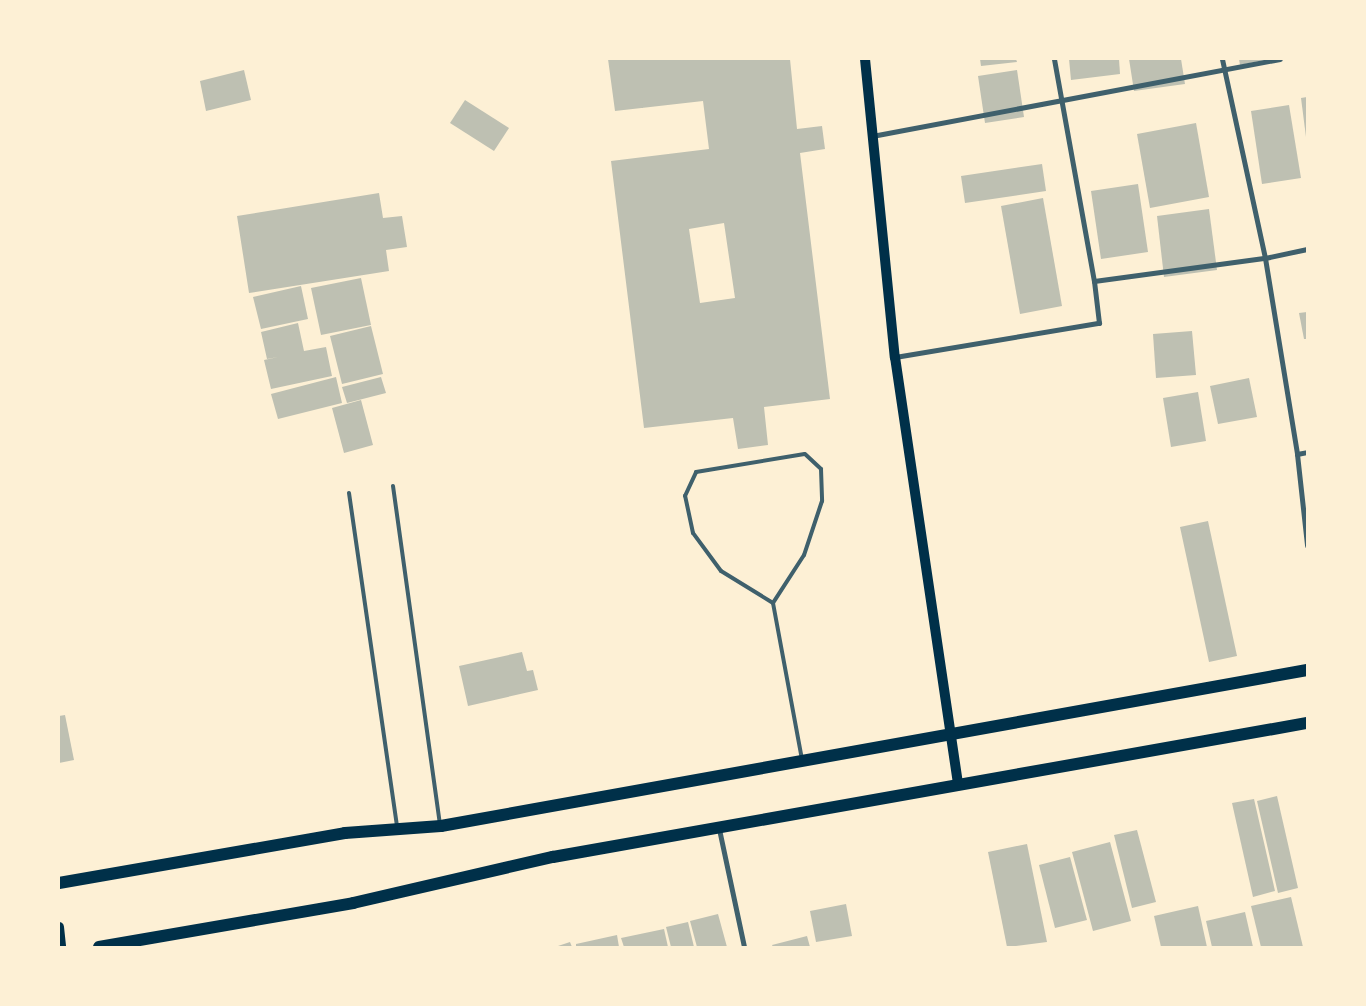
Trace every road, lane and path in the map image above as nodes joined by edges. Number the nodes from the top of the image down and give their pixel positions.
1 (865, 59) edge
2 (1054, 59) edge
3 (1222, 59) edge
4 (1280, 59) edge
5 (1224, 69) junction
6 (1063, 100) junction
7 (872, 136) junction
8 (1307, 249) edge
9 (1265, 258) junction
10 (1094, 281) junction
11 (895, 357) junction
12 (1307, 452) edge
13 (1297, 454) junction
14 (392, 486) dead end
15 (349, 493) dead end
16 (1307, 545) edge
17 (773, 602) junction
18 (1307, 670) edge
19 (1307, 723) edge
20 (950, 735) junction
21 (803, 762) junction
22 (958, 785) junction
23 (440, 826) junction
24 (398, 829) junction
25 (719, 829) junction
26 (59, 883) edge
27 (59, 927) edge
28 (61, 947) edge
29 (99, 947) edge
30 (744, 947) edge

1 - 7 main road
2 - 6 street
3 - 5 street
4 - 5 street
5 - 6 street
5 - 9 street
6 - 7 street
6 - 10 street
7 - 11 main road
8 - 9 street
9 - 10 street
9 - 13 street
10 - 11 street
11 - 20 main road
12 - 13 street
13 - 16 street
14 - 23 lane
15 - 24 lane
17 - 17 lane
17 - 21 lane
18 - 20 main road
19 - 22 main road
20 - 21 main road
20 - 22 main road
21 - 23 main road
22 - 25 main road
23 - 24 main road
24 - 26 main road
25 - 29 main road
25 - 30 street
27 - 28 main road

